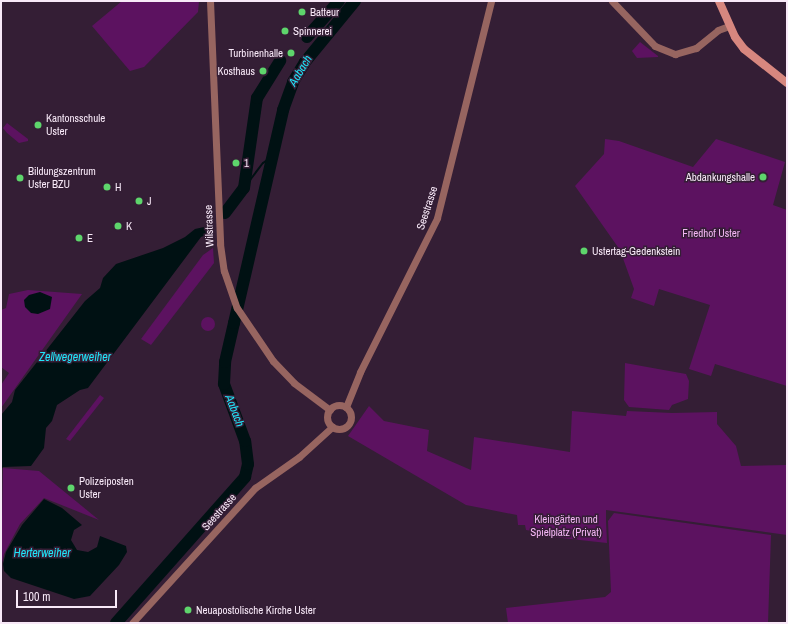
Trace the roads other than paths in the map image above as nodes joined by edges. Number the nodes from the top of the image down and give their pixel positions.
1 (210, 1) edge
2 (491, 1) edge
3 (612, 1) edge
4 (719, 1) edge
5 (729, 26) junction
6 (787, 84) edge
7 (346, 407) junction
8 (330, 410) junction
9 (332, 426) junction
10 (132, 623) edge

1 - 8 street, Wilstrasse
2 - 7 street, Seestrasse
3 - 5 street
4 - 5 main road
5 - 6 main road
7 - 8 street
7 - 9 street
8 - 9 street
9 - 10 street, Seestrasse

